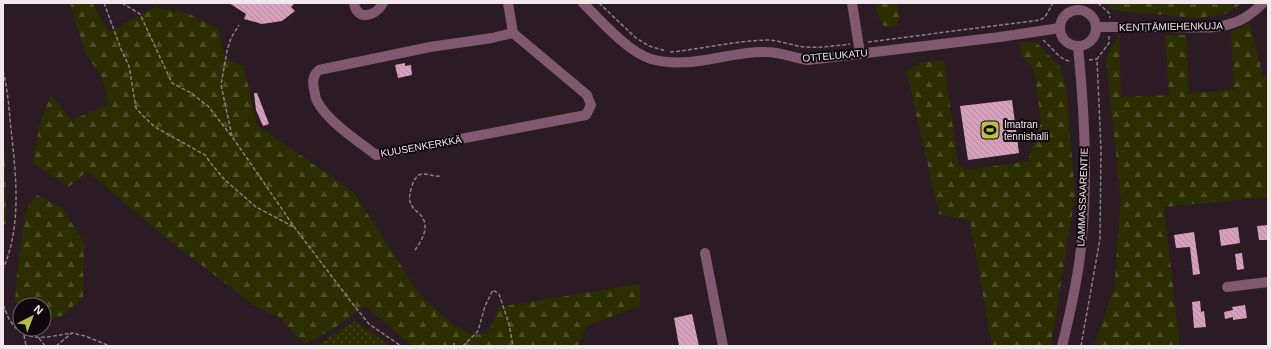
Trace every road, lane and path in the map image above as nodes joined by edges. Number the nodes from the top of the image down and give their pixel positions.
1 (104, 3) edge
2 (122, 3) edge
3 (354, 3) edge
4 (383, 3) edge
5 (508, 3) edge
6 (583, 3) edge
7 (599, 3) edge
8 (852, 3) edge
9 (1052, 3) edge
10 (1098, 3) edge
11 (1264, 3) edge
12 (1077, 6) edge
13 (239, 25) dead end
14 (1096, 27) junction
15 (1111, 27) junction
16 (1060, 28) junction
17 (1040, 30) junction
18 (513, 33) junction
19 (1078, 46) junction
20 (859, 48) junction
21 (1097, 58) junction
22 (1079, 61) junction
23 (3, 71) edge
24 (233, 138) junction
25 (440, 176) dead end
26 (295, 228) junction
27 (414, 250) dead end
28 (705, 253) dead end
29 (3, 269) edge
30 (1268, 282) edge
31 (1227, 287) dead end
32 (3, 306) edge
33 (3, 319) edge
34 (12, 324) edge
35 (72, 333) junction
36 (34, 337) edge
37 (39, 338) junction
38 (454, 343) dead end
39 (45, 346) edge
40 (56, 346) edge
41 (110, 346) edge
42 (401, 346) edge
43 (454, 346) edge
44 (462, 346) edge
45 (513, 346) edge
46 (723, 346) edge
47 (1062, 346) edge
48 (1080, 346) edge

1 - 26 path
2 - 24 path
3 - 4 street
5 - 18 street
6 - 20 street, OTTELUKATU
7 - 20 path
8 - 20 street
9 - 20 path
10 - 15 path
11 - 15 street, KENTTÄMIEHENKUJA
12 - 14 street
12 - 16 street
13 - 24 path
14 - 15 street, KENTTÄMIEHENKUJA
14 - 19 street
15 - 21 path
16 - 17 street, OTTELUKATU
16 - 19 street
17 - 20 street, OTTELUKATU
17 - 22 path
18 - 18 street, KUUSENKERKKÄ
19 - 22 street, LAMMASSAARENTIE
21 - 22 path
21 - 48 path
22 - 47 street, LAMMASSAARENTIE
23 - 29 path
24 - 26 path
25 - 27 path
26 - 42 path
28 - 46 street
30 - 31 street
32 - 33 path
32 - 34 path
35 - 37 path
35 - 40 path
35 - 41 path
36 - 37 path
37 - 39 path
38 - 43 path
44 - 45 path

